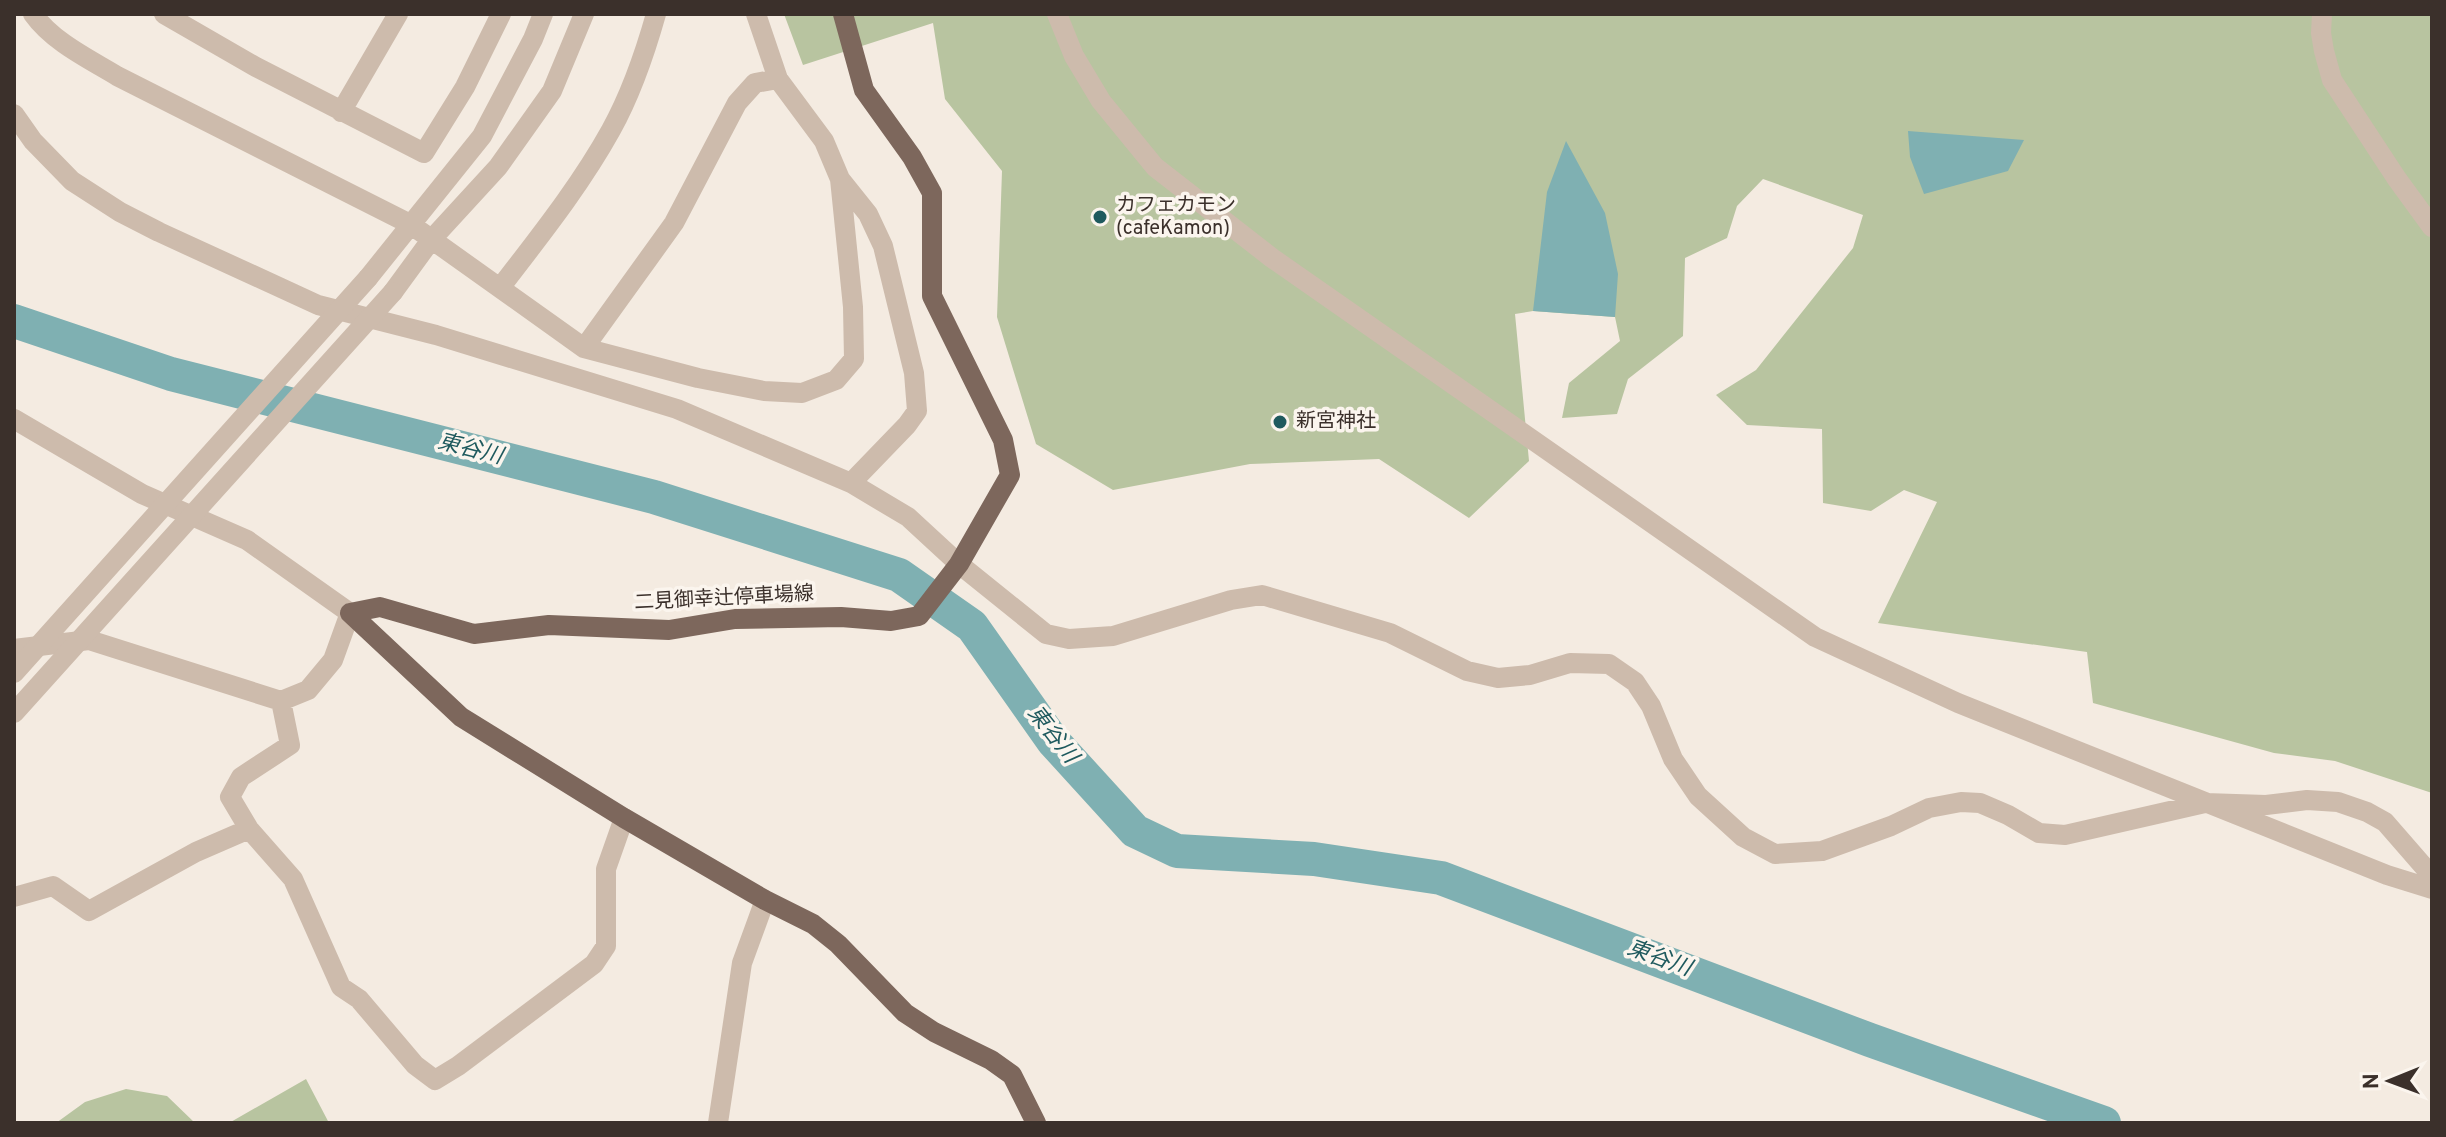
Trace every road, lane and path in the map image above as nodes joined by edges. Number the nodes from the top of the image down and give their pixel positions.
1 (33, 14) edge
2 (164, 14) edge
3 (501, 14) edge
4 (543, 14) edge
5 (584, 14) edge
6 (656, 14) edge
7 (756, 14) edge
8 (843, 14) edge
9 (1057, 14) edge
10 (2322, 14) edge
11 (389, 17) edge
12 (778, 79) junction
13 (341, 112) junction
14 (14, 114) edge
15 (840, 179) junction
16 (410, 224) junction
17 (2432, 227) edge
18 (431, 240) junction
19 (500, 288) junction
20 (584, 348) junction
21 (14, 419) edge
22 (851, 483) junction
23 (959, 564) junction
24 (350, 613) junction
25 (14, 649) edge
26 (14, 673) edge
27 (281, 701) junction
28 (14, 713) edge
29 (2205, 803) junction
30 (624, 818) junction
31 (249, 829) junction
32 (2432, 876) edge
33 (2432, 889) edge
34 (14, 897) edge
35 (765, 900) junction
36 (718, 1123) edge
37 (1036, 1123) edge

1 - 16 street
2 - 13 street
3 - 13 street
4 - 16 street
5 - 18 street
6 - 19 street
7 - 12 street
8 - 23 main road, 二見御幸辻停車場線
9 - 29 street
10 - 17 street
11 - 13 street
12 - 15 street
12 - 20 street
14 - 22 street
15 - 20 street
15 - 22 street
16 - 18 street
16 - 26 street, bridge
18 - 19 street
18 - 28 street, bridge
19 - 20 street
21 - 24 street
22 - 23 street
23 - 24 main road, 二見御幸辻停車場線
23 - 29 street
24 - 27 street
24 - 30 main road
25 - 27 street
27 - 31 street
29 - 32 street
29 - 33 street
30 - 31 street
30 - 35 main road
31 - 34 street
35 - 36 street
35 - 37 main road

